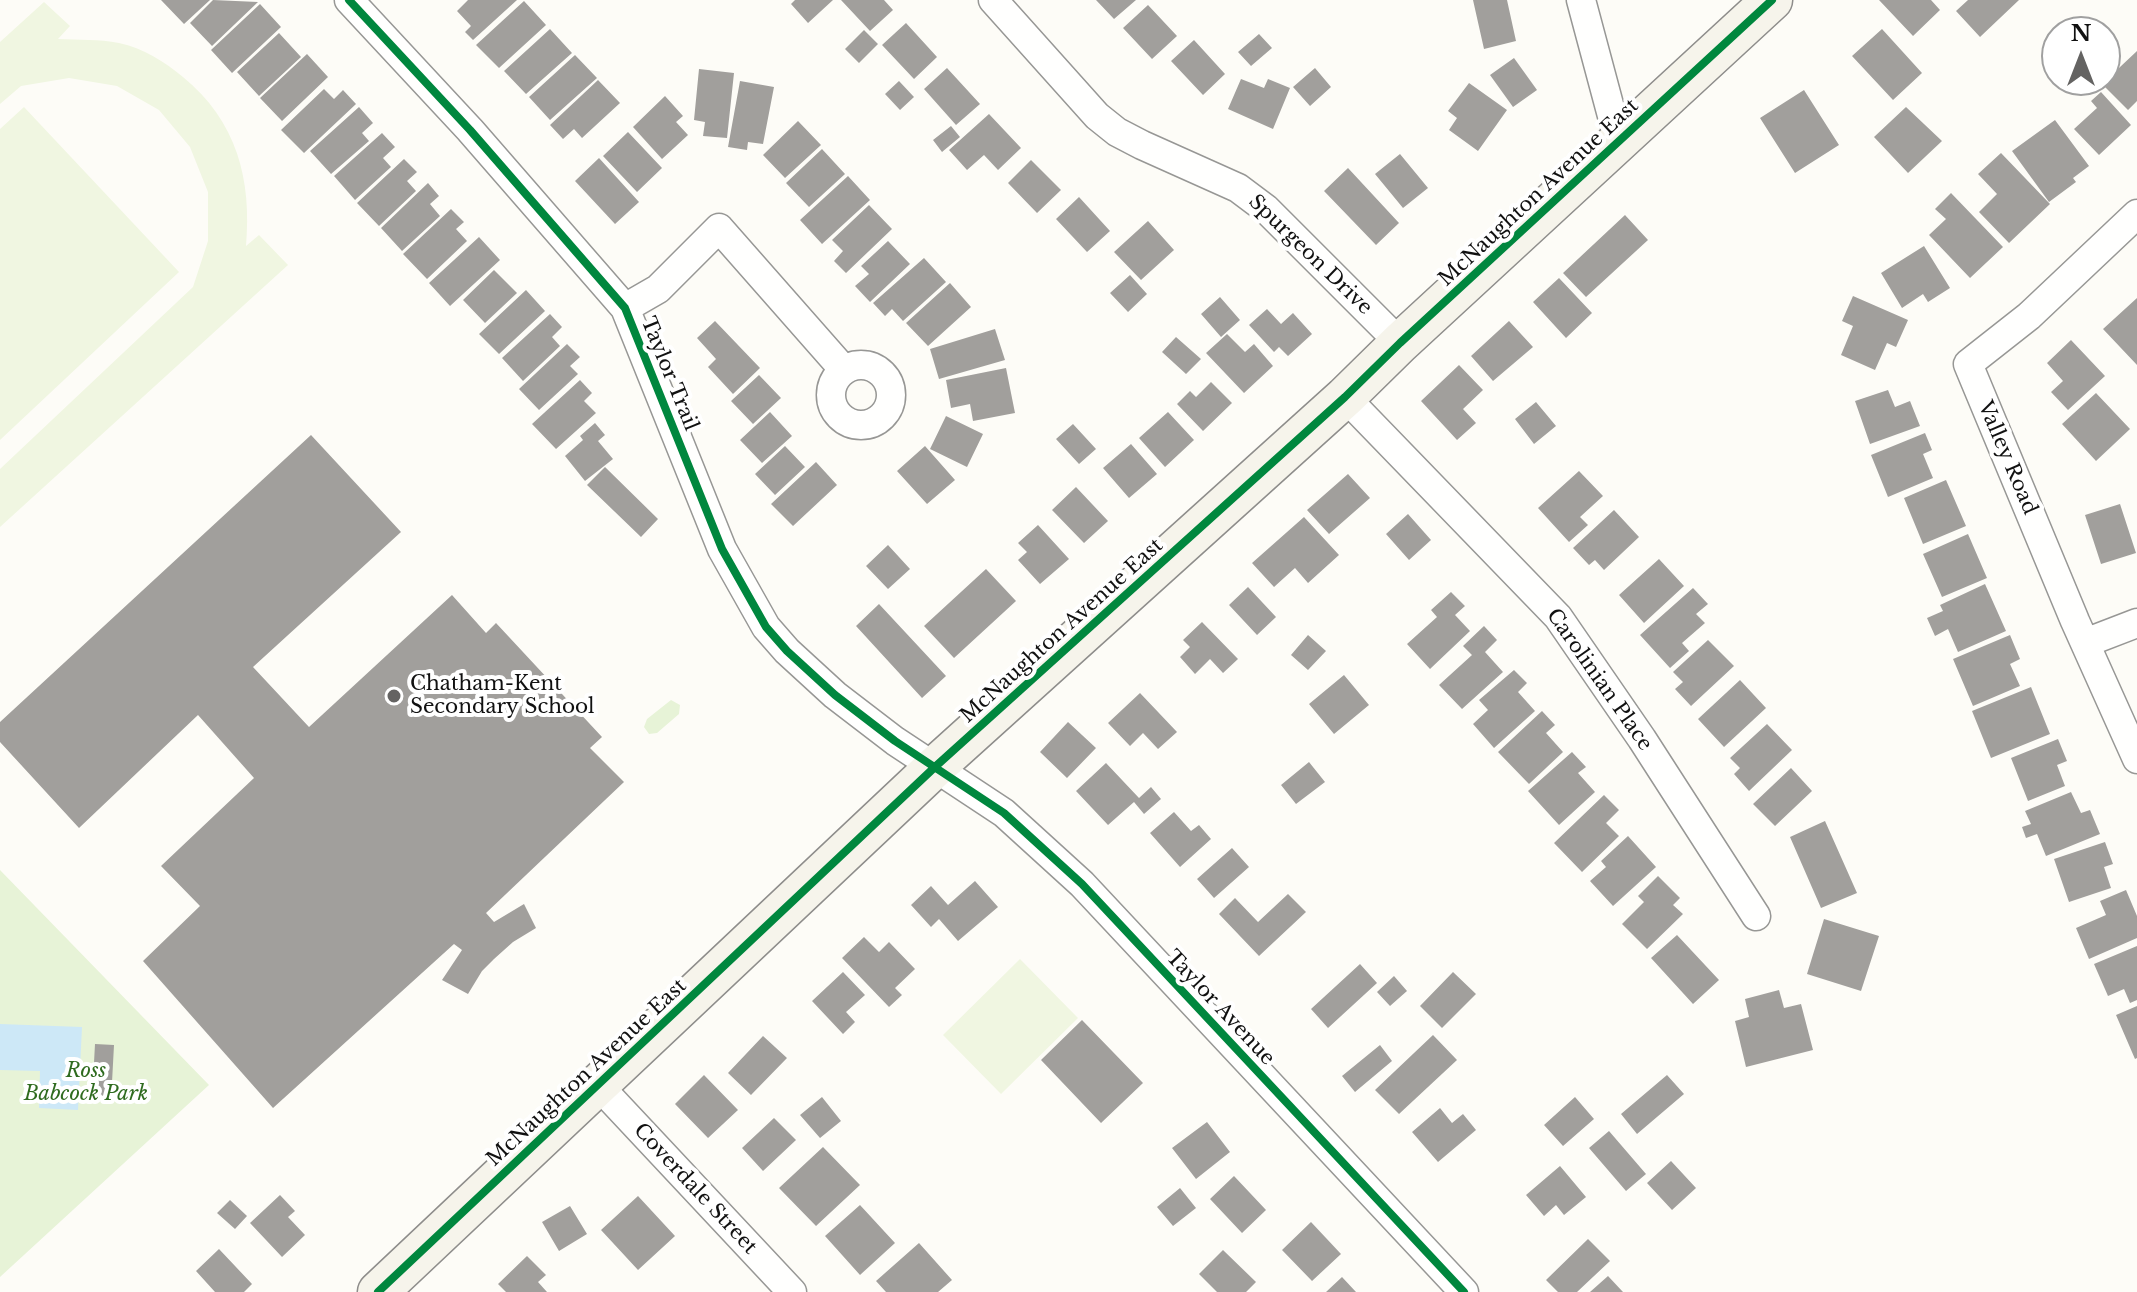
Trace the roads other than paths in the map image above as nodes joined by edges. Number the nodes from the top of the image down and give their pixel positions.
1 (349, 0) edge
2 (993, 0) edge
3 (1581, 0) edge
4 (1772, 0) edge
5 (1619, 142) junction
6 (2137, 214) edge
7 (625, 308) junction
8 (1400, 343) junction
9 (844, 370) dead end
10 (1345, 397) junction
11 (2137, 623) edge
12 (2085, 643) junction
13 (2137, 759) edge
14 (936, 766) junction
15 (1756, 916) dead end
16 (598, 1085) junction
17 (378, 1292) edge
18 (792, 1292) edge
19 (1464, 1292) edge

1 - 7 street, Taylor Trail
2 - 8 street, Spurgeon Drive
3 - 5 street
4 - 5 main road, McNaughton Avenue East
5 - 8 main road, McNaughton Avenue East
6 - 12 street, Valley Road
7 - 9 street
7 - 14 street, Taylor Trail
8 - 10 main road, McNaughton Avenue East
10 - 14 main road, McNaughton Avenue East
10 - 15 street, Carolinian Place
11 - 12 street
12 - 13 street, Valley Road
14 - 16 main road, McNaughton Avenue East
14 - 19 street, Taylor Avenue
16 - 17 main road, McNaughton Avenue East
16 - 18 street, Coverdale Street

